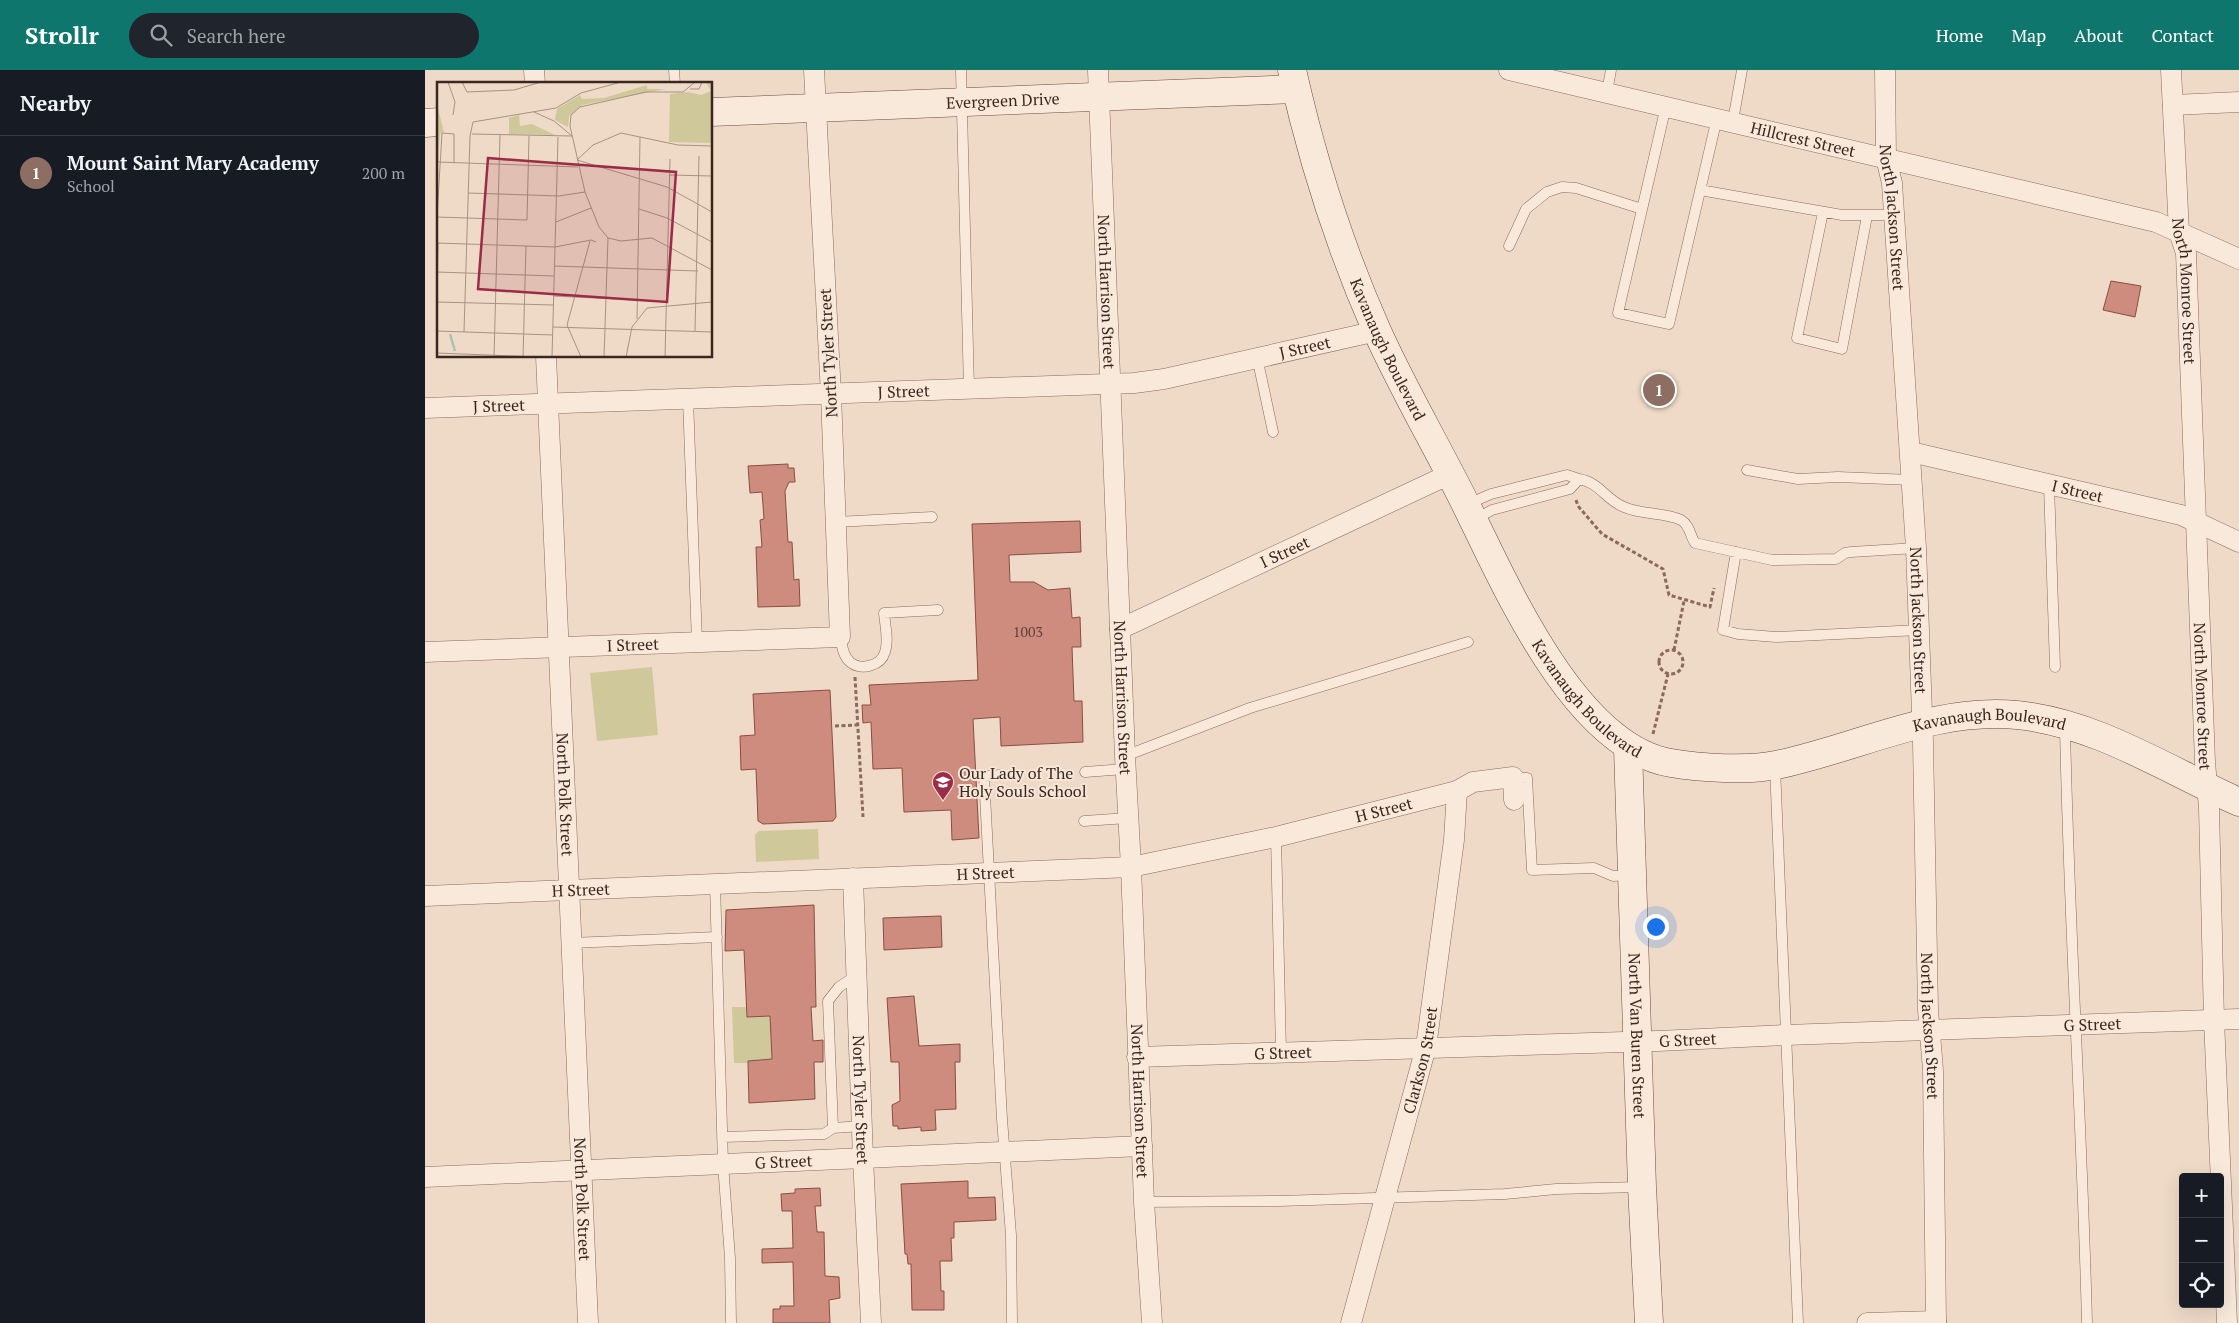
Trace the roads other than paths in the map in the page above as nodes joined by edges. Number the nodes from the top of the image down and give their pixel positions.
1 (814, 70) edge
2 (961, 70) edge
3 (1098, 70) edge
4 (1509, 70) edge
5 (1611, 70) edge
6 (1743, 70) edge
7 (1885, 70) edge
8 (2171, 70) edge
9 (1293, 75) edge
10 (1607, 92) junction
11 (1100, 97) junction
12 (2239, 102) edge
13 (962, 103) junction
14 (2173, 105) junction
15 (1666, 106) junction
16 (815, 107) junction
17 (713, 112) edge
18 (1725, 119) junction
19 (1886, 158) junction
20 (1700, 190) junction
21 (1642, 209) junction
22 (1823, 212) junction
23 (1867, 216) junction
24 (1893, 216) junction
25 (2179, 232) junction
26 (1509, 246) dead end
27 (2239, 259) edge
28 (1377, 331) junction
29 (546, 358) edge
30 (1257, 358) junction
31 (1110, 383) junction
32 (969, 389) junction
33 (831, 394) junction
34 (688, 399) junction
35 (548, 404) junction
36 (425, 408) edge
37 (1273, 432) dead end
38 (1911, 452) junction
39 (1747, 470) dead end
40 (1450, 474) junction
41 (1579, 479) junction
42 (1912, 480) junction
43 (2049, 484) junction
44 (1470, 512) junction
45 (933, 517) dead end
46 (836, 522) junction
47 (2197, 522) junction
48 (2239, 542) edge
49 (1916, 548) junction
50 (1735, 552) junction
51 (938, 610) dead end
52 (1120, 629) junction
53 (1919, 630) junction
54 (840, 637) junction
55 (697, 642) junction
56 (1468, 642) dead end
57 (559, 647) junction
58 (425, 652) edge
59 (2055, 667) dead end
60 (1923, 723) junction
61 (2065, 725) junction
62 (1628, 748) junction
63 (1125, 763) junction
64 (1775, 766) junction
65 (1085, 772) dead end
66 (1001, 775) dead end
67 (1513, 777) junction
68 (2207, 787) junction
69 (1457, 791) junction
70 (1514, 800) dead end
71 (2239, 802) edge
72 (1128, 818) junction
73 (1084, 821) dead end
74 (1276, 837) junction
75 (1131, 867) junction
76 (991, 873) junction
77 (1632, 875) junction
78 (853, 878) junction
79 (715, 883) junction
80 (569, 889) junction
81 (425, 896) edge
82 (717, 937) junction
83 (571, 943) junction
84 (857, 975) junction
85 (2239, 1019) edge
86 (2213, 1020) junction
87 (2077, 1025) junction
88 (1929, 1030) junction
89 (1786, 1035) junction
90 (1639, 1041) junction
91 (1426, 1047) junction
92 (1281, 1052) junction
93 (1137, 1057) junction
94 (862, 1126) junction
95 (833, 1128) junction
96 (723, 1137) junction
97 (1142, 1146) junction
98 (1005, 1152) junction
99 (863, 1158) junction
100 (723, 1164) junction
101 (581, 1170) junction
102 (425, 1177) edge
103 (1642, 1188) junction
104 (1387, 1197) junction
105 (1144, 1202) junction
106 (1936, 1322) edge
107 (588, 1323) edge
108 (731, 1323) edge
109 (871, 1323) edge
110 (1012, 1323) edge
111 (1152, 1323) edge
112 (1351, 1323) edge
113 (1649, 1323) edge
114 (1799, 1323) edge
115 (1867, 1323) edge
116 (2087, 1323) edge
117 (2227, 1323) edge

1 - 16 street, North Tyler Street
2 - 13 lane
3 - 11 street, North Harrison Street
4 - 10 street, Hillcrest Street
5 - 10 lane
6 - 18 lane
7 - 19 street, North Jackson Street
8 - 14 street, North Monroe Street
9 - 11 street, Evergreen Drive
9 - 28 street, Kavanaugh Boulevard
10 - 15 street, Hillcrest Street
11 - 13 street, Evergreen Drive
11 - 31 street, North Harrison Street
12 - 14 street
13 - 16 street, Evergreen Drive
13 - 32 lane
14 - 25 street, North Monroe Street
15 - 18 street, Hillcrest Street
15 - 21 lane
16 - 17 street, Evergreen Drive
16 - 33 street, North Tyler Street
18 - 19 street, Hillcrest Street
18 - 20 lane
19 - 24 street, North Jackson Street
19 - 25 street, Hillcrest Street
20 - 21 lane
20 - 22 lane
21 - 26 lane
22 - 23 lane
22 - 23 lane
23 - 24 lane
24 - 38 street, North Jackson Street
25 - 27 street, Hillcrest Street
25 - 47 street, North Monroe Street
28 - 30 street, J Street
28 - 40 street, Kavanaugh Boulevard
29 - 35 street, North Polk Street
30 - 31 street, J Street
30 - 37 lane
31 - 32 street, J Street
31 - 52 street, North Harrison Street
32 - 33 street, J Street
33 - 34 street, J Street
33 - 46 street, North Tyler Street
34 - 35 street, J Street
34 - 55 lane
35 - 36 street, J Street
35 - 57 street, North Polk Street
38 - 42 street, North Jackson Street
38 - 43 street, I Street
39 - 42 lane
40 - 44 street, Kavanaugh Boulevard
40 - 52 street, I Street
41 - 44 lane
41 - 44 lane
41 - 50 lane
42 - 49 street, North Jackson Street
43 - 47 street, I Street
43 - 59 lane
44 - 62 street, Kavanaugh Boulevard
45 - 46 lane
46 - 54 street, North Tyler Street
47 - 48 street, I Street
47 - 68 street, North Monroe Street
49 - 50 lane
49 - 53 street, North Jackson Street
50 - 53 lane
51 - 54 lane
52 - 63 street, North Harrison Street
53 - 60 street, North Jackson Street
54 - 55 street, I Street
55 - 57 street, I Street
56 - 63 lane
57 - 58 street, I Street
57 - 80 street, North Polk Street
60 - 61 street, Kavanaugh Boulevard
60 - 64 street, Kavanaugh Boulevard
60 - 88 street, North Jackson Street
61 - 68 street, Kavanaugh Boulevard
61 - 87 lane
62 - 64 street, Kavanaugh Boulevard
62 - 77 street, North Van Buren Street
63 - 65 lane
63 - 72 street, North Harrison Street
64 - 89 lane
66 - 76 lane
67 - 69 street, H Street
67 - 70 street
67 - 77 lane
68 - 71 street, Kavanaugh Boulevard
68 - 86 street, North Monroe Street
69 - 74 street, H Street
69 - 91 street, Clarkson Street
72 - 73 lane
72 - 75 street, North Harrison Street
74 - 75 street, H Street
74 - 92 lane
75 - 76 street, H Street
75 - 93 street, North Harrison Street
76 - 78 street, H Street
76 - 98 lane
77 - 90 street, North Van Buren Street
78 - 79 street, H Street
78 - 84 street, North Tyler Street
79 - 80 street, H Street
79 - 82 lane
80 - 81 street, H Street
80 - 83 street, North Polk Street
82 - 83 lane
82 - 96 lane
83 - 101 street, North Polk Street
84 - 94 street, North Tyler Street
84 - 95 lane
85 - 86 street, G Street
86 - 87 street, G Street
86 - 117 street, North Monroe Street
87 - 88 street, G Street
87 - 116 lane
88 - 89 street, G Street
88 - 106 street, North Jackson Street
89 - 90 street, G Street
89 - 114 lane
90 - 91 street, G Street
90 - 103 street, North Van Buren Street
91 - 92 street, G Street
91 - 104 street, Clarkson Street
92 - 93 street, G Street
93 - 97 street, North Harrison Street
94 - 95 lane
94 - 99 street, North Tyler Street
95 - 96 lane
96 - 100 lane
97 - 98 street, G Street
97 - 105 street, North Harrison Street
98 - 99 street, G Street
98 - 110 lane
99 - 100 street, G Street
99 - 109 street, North Tyler Street
100 - 101 street, G Street
100 - 108 lane
101 - 102 street, G Street
101 - 107 street, North Polk Street
103 - 104 lane
103 - 113 street, North Van Buren Street
104 - 105 lane
104 - 112 street, Clarkson Street
105 - 111 street, North Harrison Street
106 - 115 street

